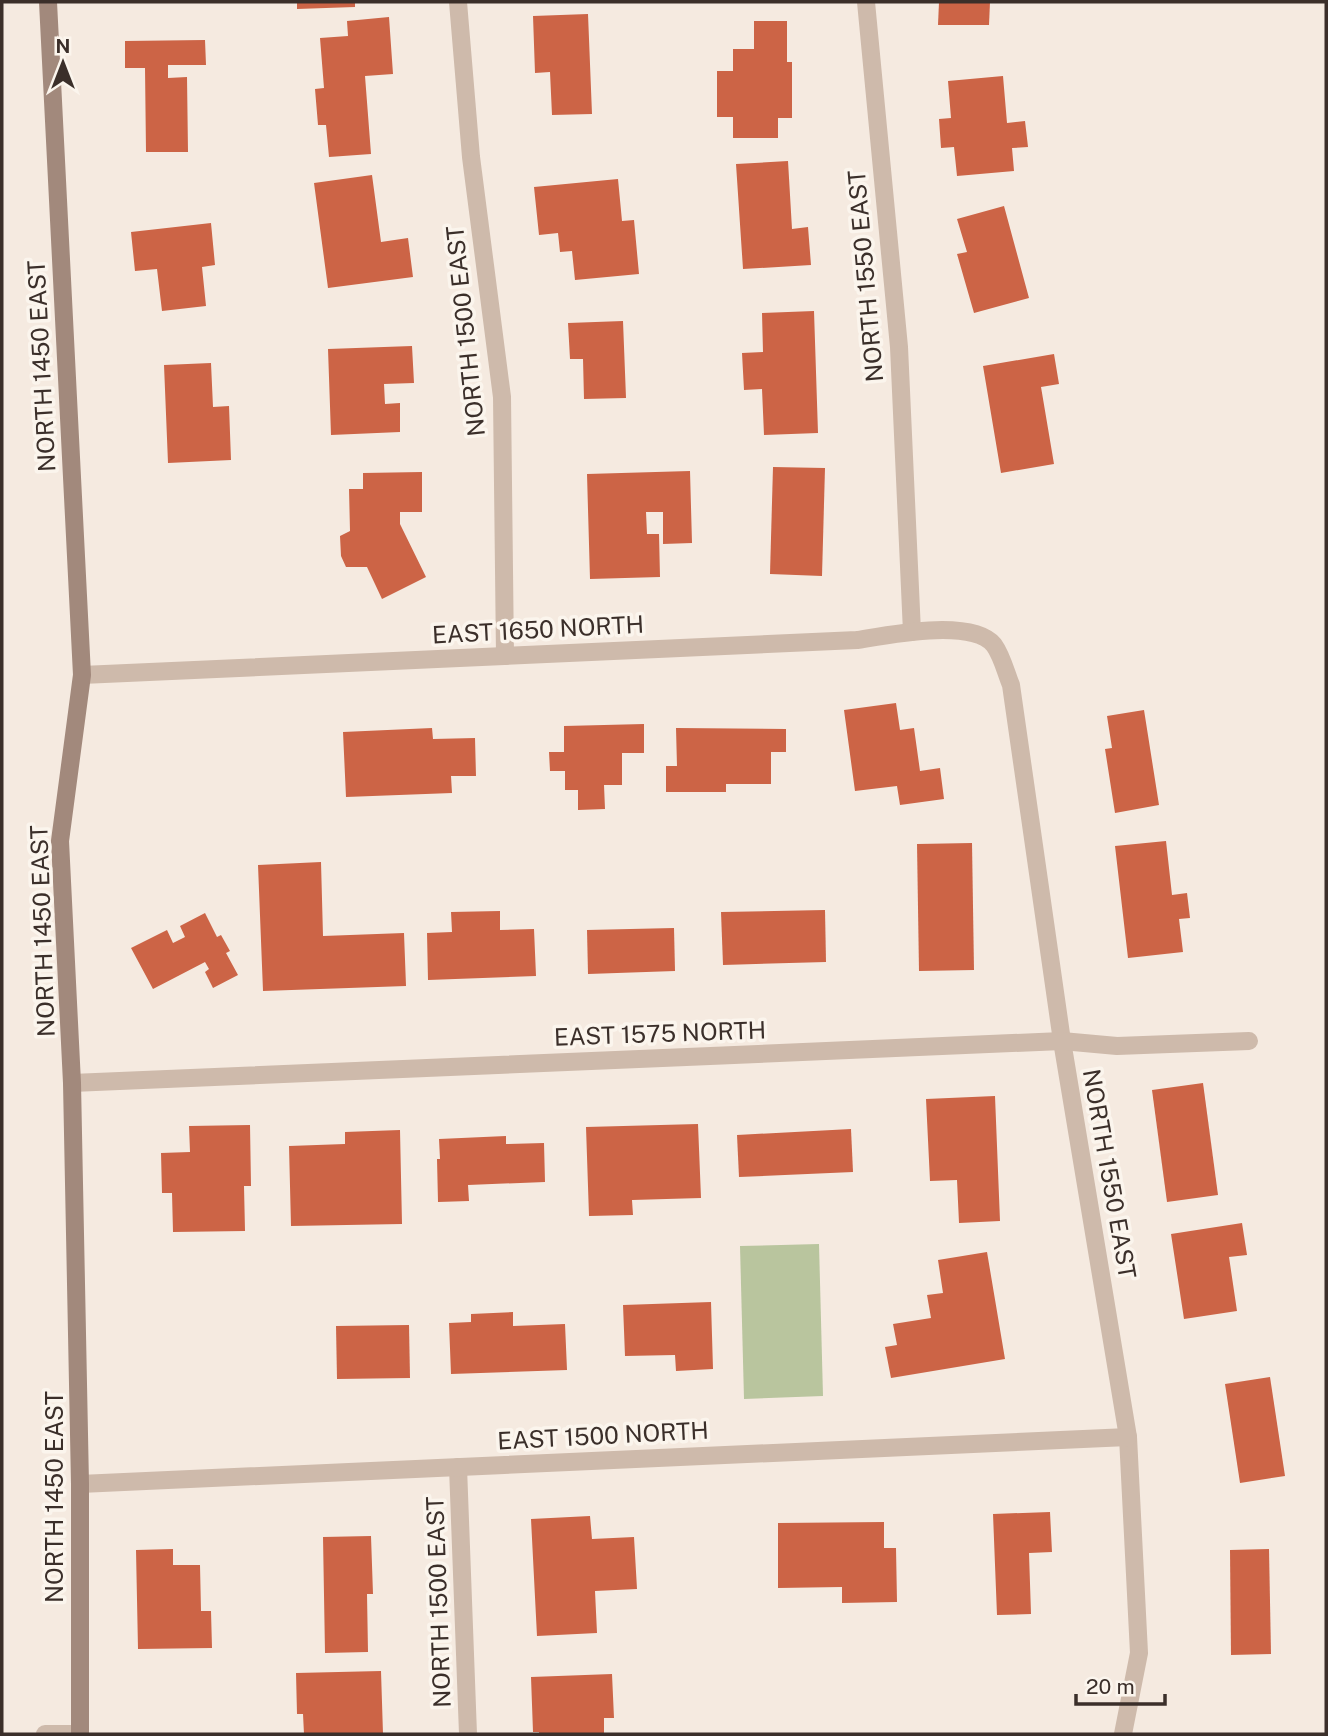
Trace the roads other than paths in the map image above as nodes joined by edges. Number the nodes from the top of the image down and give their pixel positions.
1 (48, 2) edge
2 (458, 2) edge
3 (866, 2) edge
4 (912, 632) junction
5 (978, 635) joint
6 (505, 656) junction
7 (82, 675) junction
8 (1062, 1041) junction
9 (1249, 1041) dead end
10 (72, 1083) junction
11 (1128, 1437) junction
12 (458, 1467) junction
13 (80, 1484) junction
14 (45, 1734) edge
15 (80, 1734) edge
16 (468, 1734) edge
17 (1123, 1734) edge

1 - 7 street, NORTH 1450 EAST
2 - 6 street, NORTH 1500 EAST
3 - 4 street, NORTH 1550 EAST
4 - 5 street, EAST 1650 NORTH
4 - 6 street, EAST 1650 NORTH
5 - 8 street, NORTH 1550 EAST
6 - 7 street, EAST 1650 NORTH
7 - 10 street, NORTH 1450 EAST
8 - 9 street, EAST 1575 NORTH
8 - 10 street, EAST 1575 NORTH
8 - 11 street, NORTH 1550 EAST
10 - 13 street, NORTH 1450 EAST
11 - 12 street, EAST 1500 NORTH
11 - 17 street, NORTH 1550 EAST
12 - 13 street, EAST 1500 NORTH
12 - 16 street, NORTH 1500 EAST
13 - 15 street, NORTH 1450 EAST
14 - 15 street

